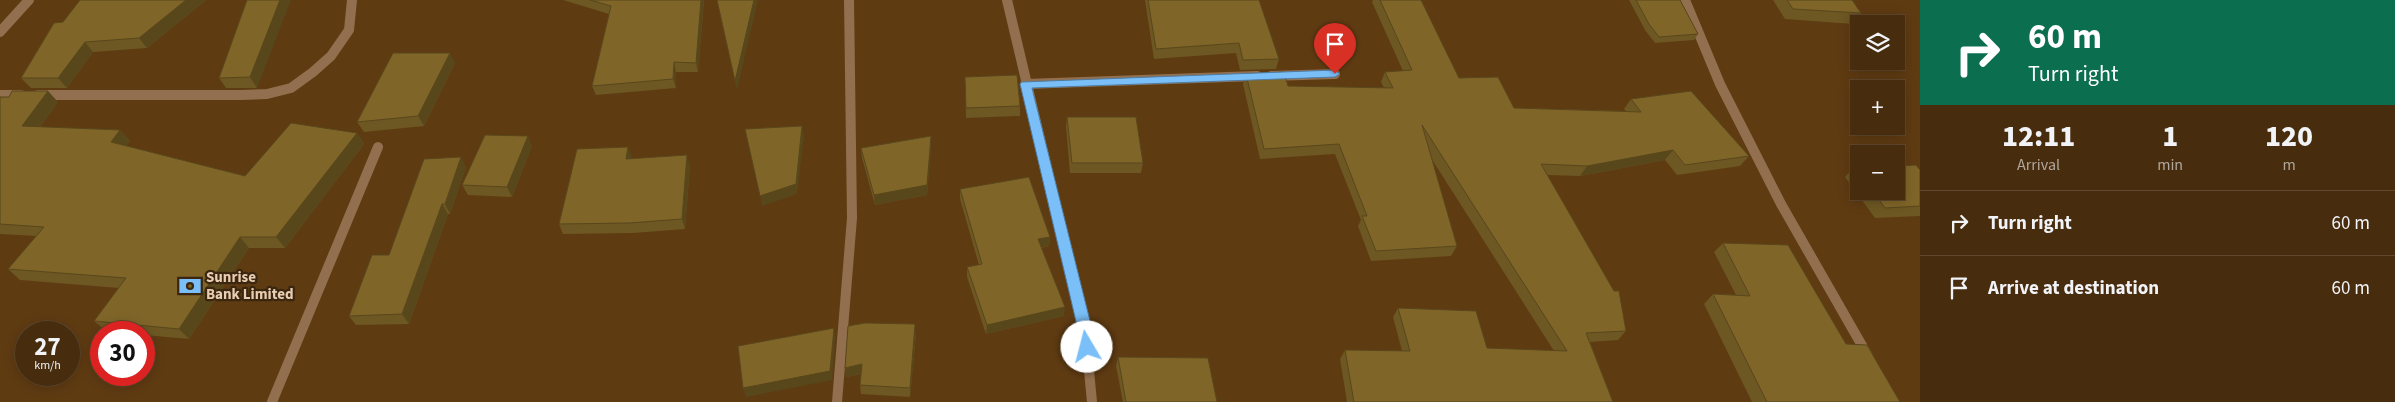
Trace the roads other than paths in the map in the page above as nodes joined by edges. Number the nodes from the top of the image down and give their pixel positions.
1 (30, 0) edge
2 (352, 0) edge
3 (849, 0) edge
4 (1007, 0) edge
5 (1684, 0) edge
6 (0, 32) edge
7 (1335, 74) dead end
8 (1026, 84) junction
9 (0, 95) edge
10 (378, 147) dead end
11 (1875, 368) edge
12 (272, 402) edge
13 (837, 402) edge
14 (1092, 402) edge

1 - 6 street
2 - 9 street
3 - 13 street
4 - 8 street
5 - 11 street
7 - 8 street
8 - 14 street
10 - 12 street

